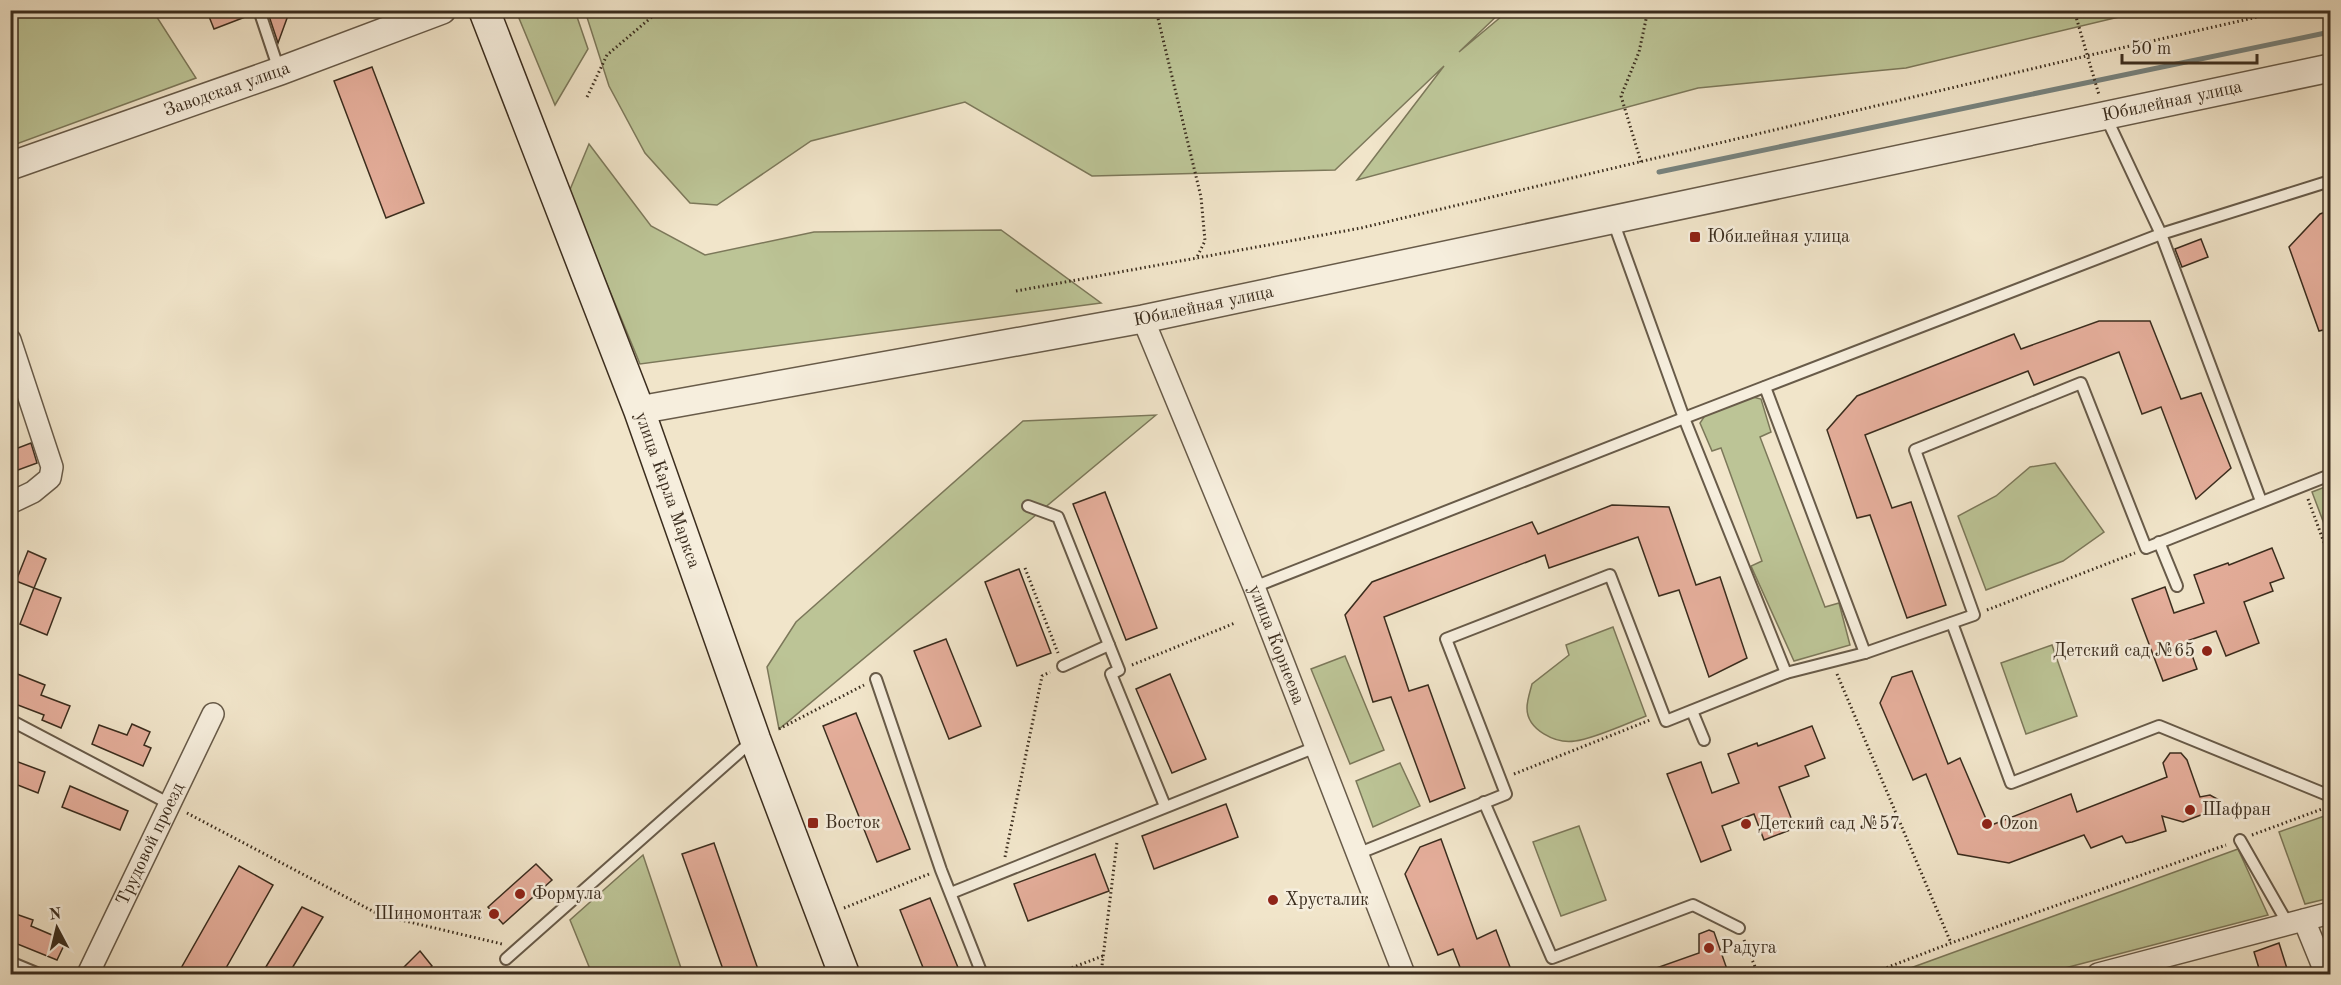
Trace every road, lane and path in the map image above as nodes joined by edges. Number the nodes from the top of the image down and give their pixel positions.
1 (259, 10) edge
2 (442, 10) edge
3 (484, 10) edge
4 (660, 10) edge
5 (1156, 10) edge
6 (1648, 10) edge
7 (2074, 10) edge
8 (2288, 10) edge
9 (2086, 56) junction
10 (2331, 68) edge
11 (280, 71) junction
12 (587, 97) dead end
13 (2102, 104) junction
14 (1641, 162) junction
15 (10, 165) edge
16 (2331, 181) edge
17 (1613, 221) junction
18 (2161, 234) junction
19 (1196, 259) junction
20 (1016, 291) dead end
21 (1143, 319) junction
22 (10, 340) edge
23 (1765, 387) junction
24 (639, 410) junction
25 (1684, 418) junction
26 (2331, 475) edge
27 (2303, 486) junction
28 (2261, 501) junction
29 (10, 503) edge
30 (1028, 506) dead end
31 (2159, 542) junction
32 (2146, 548) junction
33 (2331, 559) edge
34 (1025, 568) dead end
35 (2177, 585) dead end
36 (1254, 587) junction
37 (1974, 615) junction
38 (1952, 622) junction
39 (1235, 623) dead end
40 (1109, 645) junction
41 (1865, 653) junction
42 (1831, 661) junction
43 (1063, 666) junction
44 (1119, 670) junction
45 (1786, 673) junction
46 (876, 679) joint
47 (1692, 711) junction
48 (213, 714) dead end
49 (1664, 715) junction
50 (10, 720) edge
51 (767, 734) junction
52 (1704, 740) dead end
53 (1316, 747) junction
54 (1501, 779) junction
55 (2331, 796) edge
56 (1484, 802) junction
57 (168, 803) junction
58 (1165, 806) junction
59 (2331, 806) edge
60 (1120, 824) junction
61 (2240, 840) junction
62 (1357, 854) junction
63 (941, 870) junction
64 (1003, 871) junction
65 (951, 893) junction
66 (844, 908) dead end
67 (2331, 913) edge
68 (2296, 922) junction
69 (1739, 928) joint
70 (1951, 943) junction
71 (519, 948) junction
72 (1103, 956) junction
73 (506, 959) dead end
74 (10, 962) edge
75 (39, 975) edge
76 (88, 975) edge
77 (844, 975) edge
78 (982, 975) edge
79 (1055, 975) edge
80 (1101, 975) edge
81 (1404, 975) edge
82 (1758, 975) edge
83 (1870, 975) edge
84 (2098, 975) edge
85 (2326, 975) edge

1 - 11 lane
2 - 11 street, Заводская улица
3 - 24 main road, улица Карла Маркса
4 - 12 path
5 - 19 path
6 - 14 path
7 - 9 path
8 - 9 path
9 - 13 path
9 - 14 path
10 - 13 street, Юбилейная улица
11 - 15 street, Заводская улица
13 - 17 street, Юбилейная улица
13 - 18 lane
14 - 19 path
16 - 18 lane
17 - 21 street, Юбилейная улица
17 - 25 lane
18 - 23 lane
18 - 28 lane
19 - 20 path
21 - 24 street, Юбилейная улица
21 - 36 street, улица Корнеева
22 - 29 street
23 - 25 lane
23 - 41 lane
24 - 51 main road, улица Карла Маркса
25 - 36 lane
25 - 45 lane
26 - 27 lane
27 - 28 lane
27 - 33 path
28 - 31 lane
30 - 40 lane
31 - 32 lane
31 - 35 lane
32 - 37 path
32 - 37 lane
34 - 43 path
36 - 53 street, улица Корнеева
37 - 38 lane
38 - 41 lane
38 - 55 lane
39 - 44 path
40 - 43 lane
40 - 44 lane
41 - 42 lane
42 - 45 lane
42 - 70 path
43 - 64 path
44 - 58 lane
45 - 47 lane
46 - 51 path
46 - 63 lane
47 - 49 lane
47 - 52 lane
48 - 57 street, Трудовой проезд
49 - 54 path
49 - 54 lane
50 - 57 lane
51 - 71 lane
51 - 77 main road, улица Карла Маркса
53 - 58 lane
53 - 62 street, улица Корнеева
54 - 56 lane
56 - 62 lane
56 - 69 lane
57 - 71 path
57 - 76 street, Трудовой проезд
58 - 60 lane
59 - 61 path
60 - 64 lane
60 - 72 path
61 - 68 lane
61 - 70 path
62 - 81 street, улица Корнеева
63 - 65 lane
63 - 66 path
64 - 65 lane
65 - 78 lane
67 - 68 street
68 - 84 street
68 - 85 street
69 - 82 path
70 - 83 path
71 - 73 lane
72 - 79 path
72 - 80 path
74 - 75 lane

